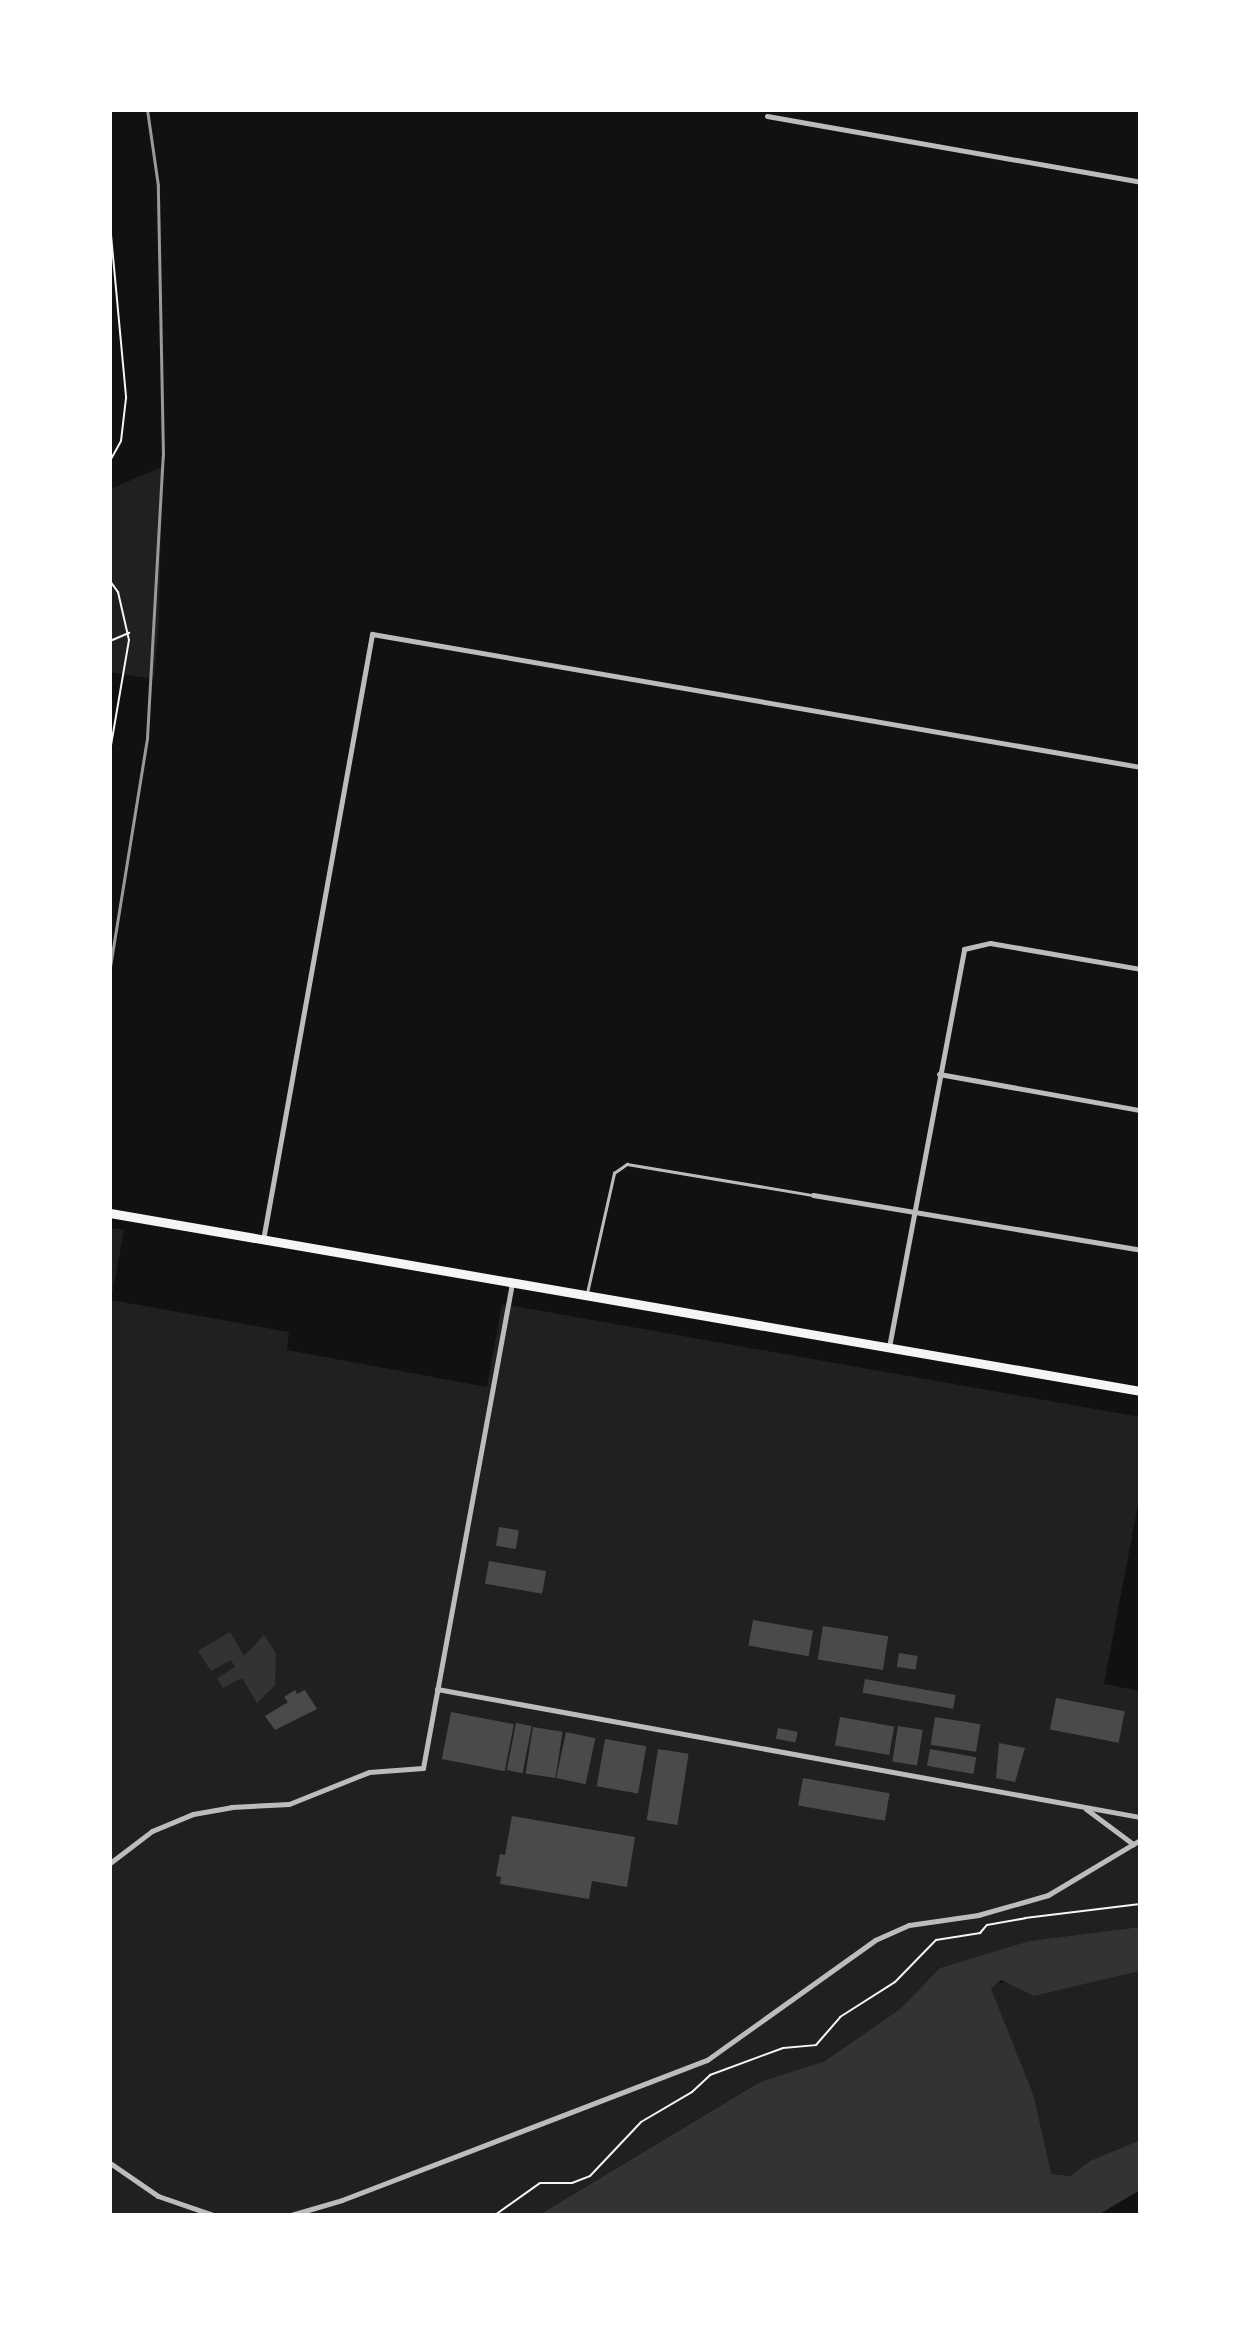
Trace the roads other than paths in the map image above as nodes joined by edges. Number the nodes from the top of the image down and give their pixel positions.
1 (768, 116) dead end
2 (1140, 182) edge
3 (1140, 767) edge
4 (1140, 969) edge
5 (939, 1074) junction
6 (1140, 1110) edge
7 (813, 1195) joint
8 (914, 1212) junction
9 (110, 1213) edge
10 (263, 1240) junction
11 (1140, 1250) edge
12 (512, 1284) junction
13 (586, 1296) junction
14 (889, 1349) junction
15 (1140, 1391) edge
16 (437, 1689) junction
17 (1080, 1806) junction
18 (1140, 1817) edge
19 (1140, 1840) edge
20 (1133, 1844) junction
21 (110, 1863) edge
22 (110, 2163) edge
23 (188, 2212) edge
24 (214, 2215) edge
25 (291, 2215) edge

1 - 2 street
3 - 10 street
4 - 5 street
5 - 6 street
5 - 8 street
7 - 8 street
7 - 13 lane
8 - 11 street
8 - 14 street
9 - 10 highway
10 - 12 highway
12 - 13 highway
12 - 16 street
13 - 14 highway
14 - 15 highway
16 - 17 street
16 - 21 street
17 - 18 street
17 - 20 street
19 - 20 street
20 - 25 street
22 - 23 street
23 - 24 street

